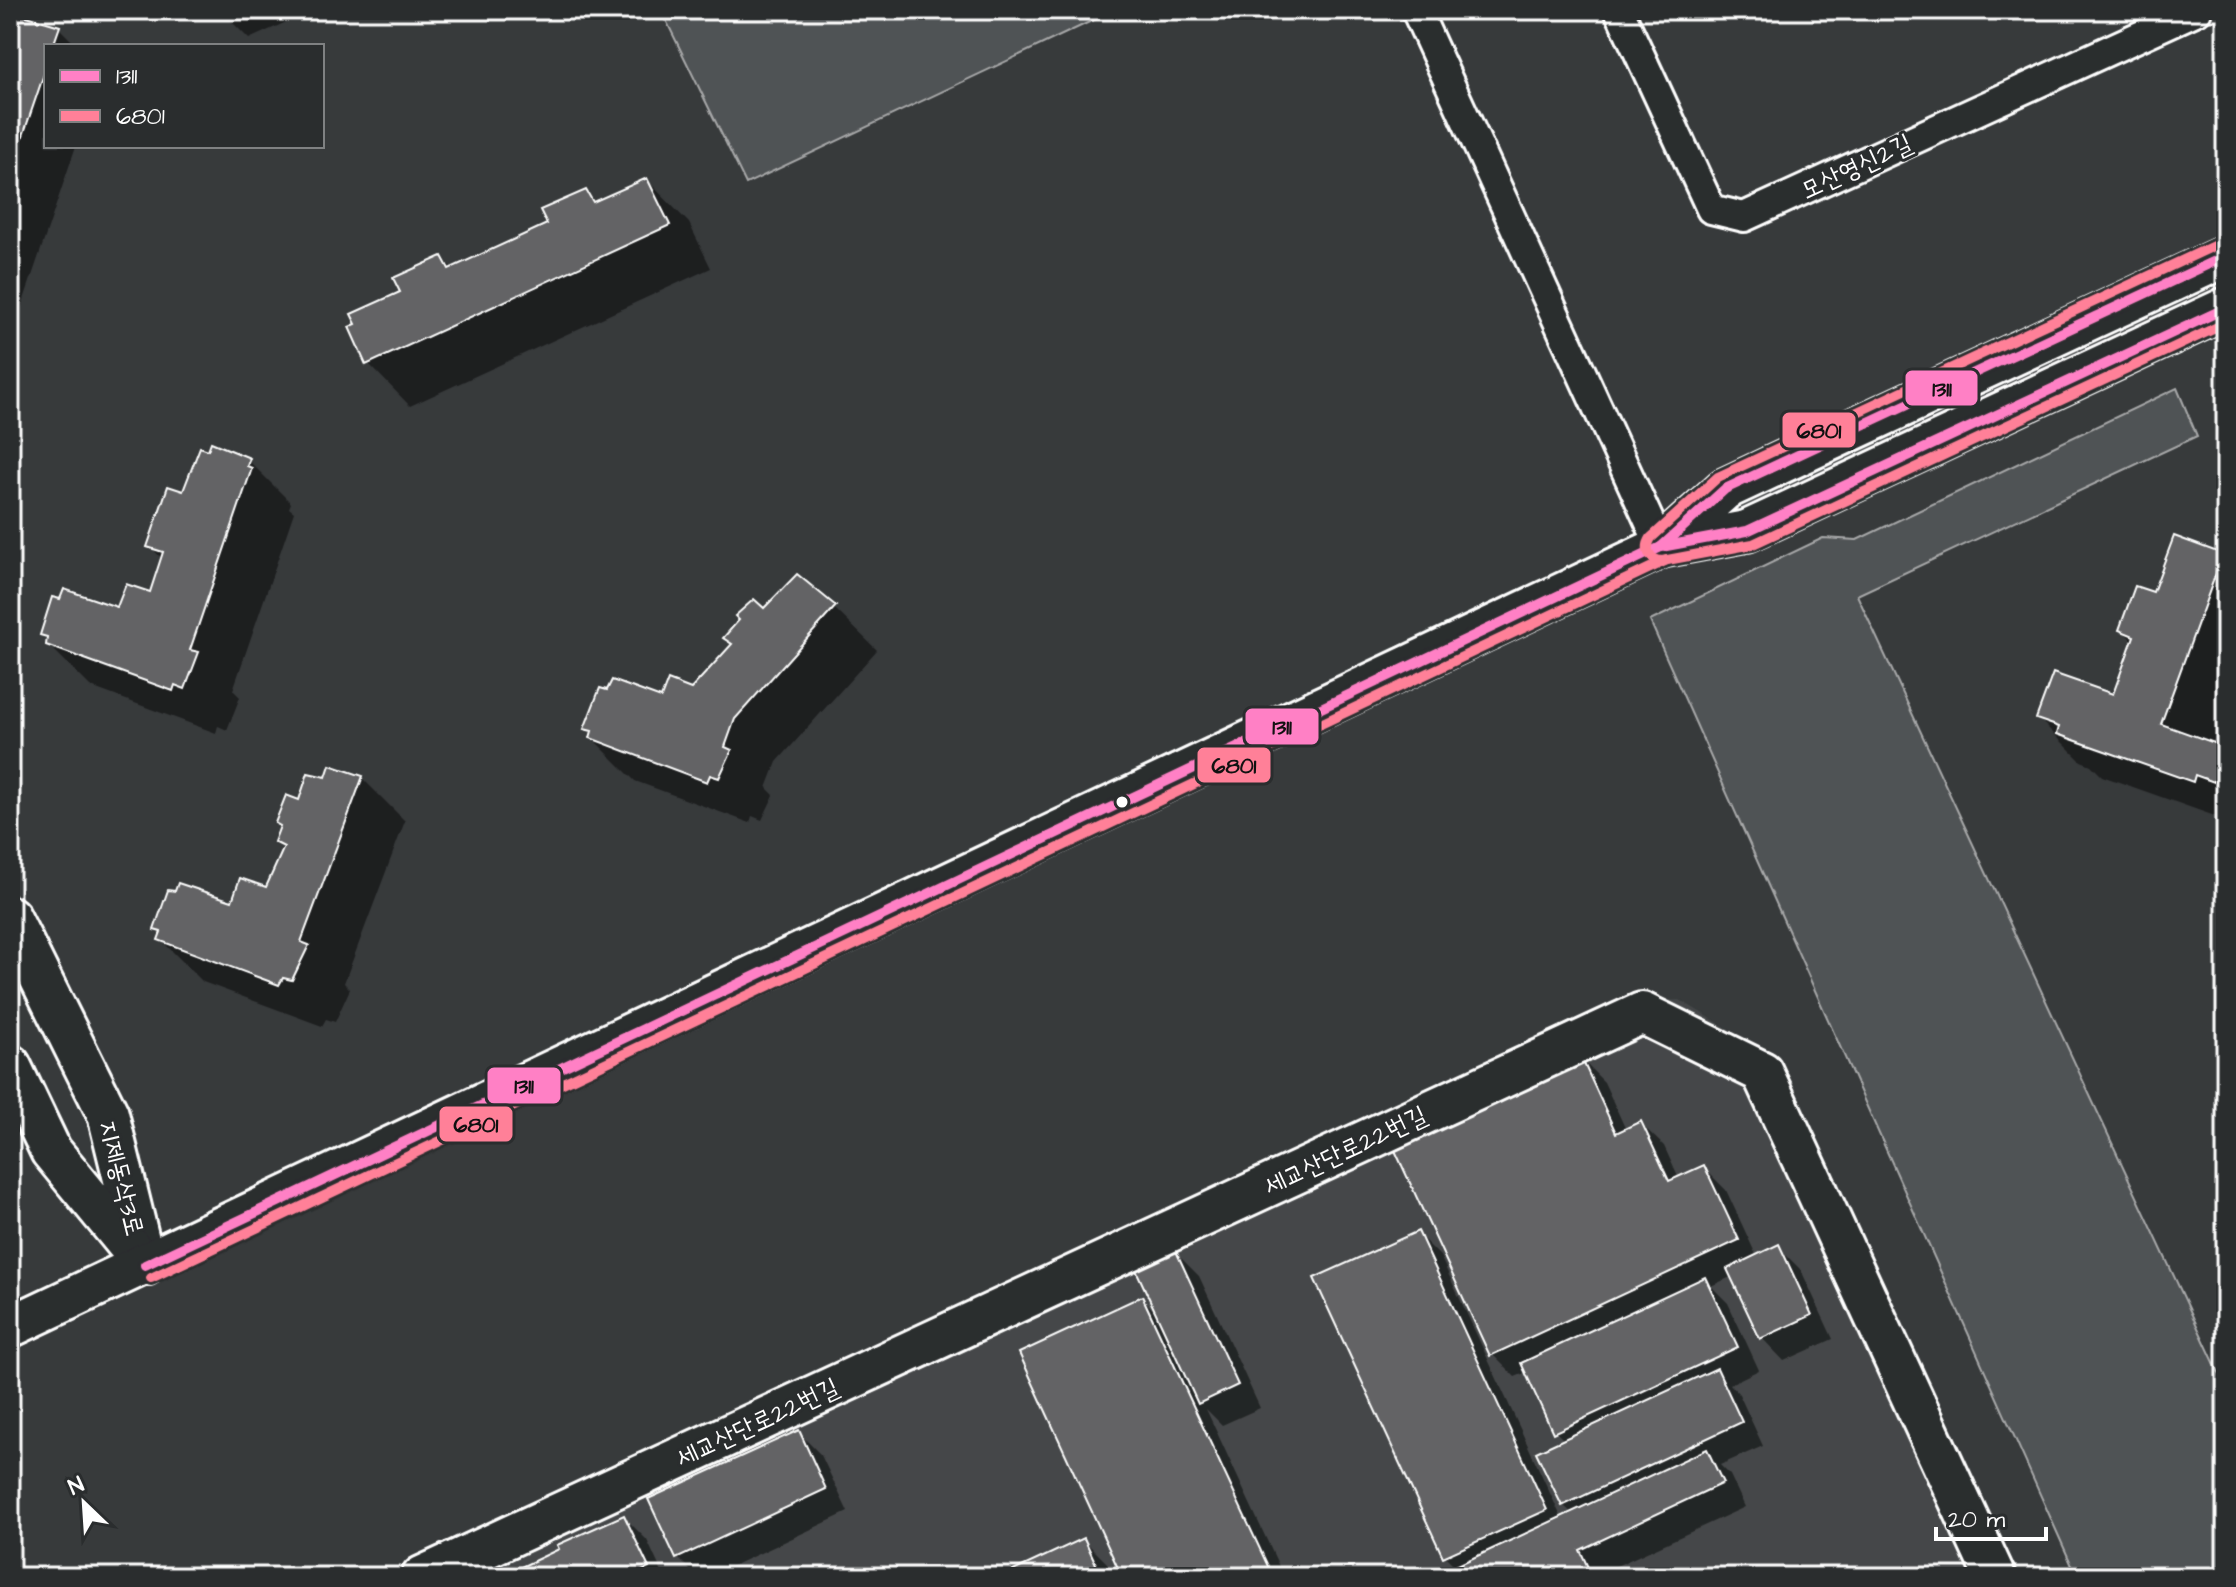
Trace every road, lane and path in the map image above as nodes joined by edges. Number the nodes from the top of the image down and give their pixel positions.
1 (1416, 10) edge
2 (1619, 10) edge
3 (2197, 10) edge
4 (2226, 256) edge
5 (2226, 308) edge
6 (1661, 547) junction
7 (10, 917) edge
8 (10, 1065) edge
9 (145, 1265) junction
10 (10, 1327) edge
11 (422, 1577) edge
12 (1995, 1577) edge

1 - 6 street
2 - 3 street, 모산영신2길
4 - 6 street
5 - 6 street
6 - 9 street
7 - 9 street, 지제동삭3로
8 - 9 street, 지제동삭3로
9 - 10 street
11 - 12 street, 세교산단로22번길

